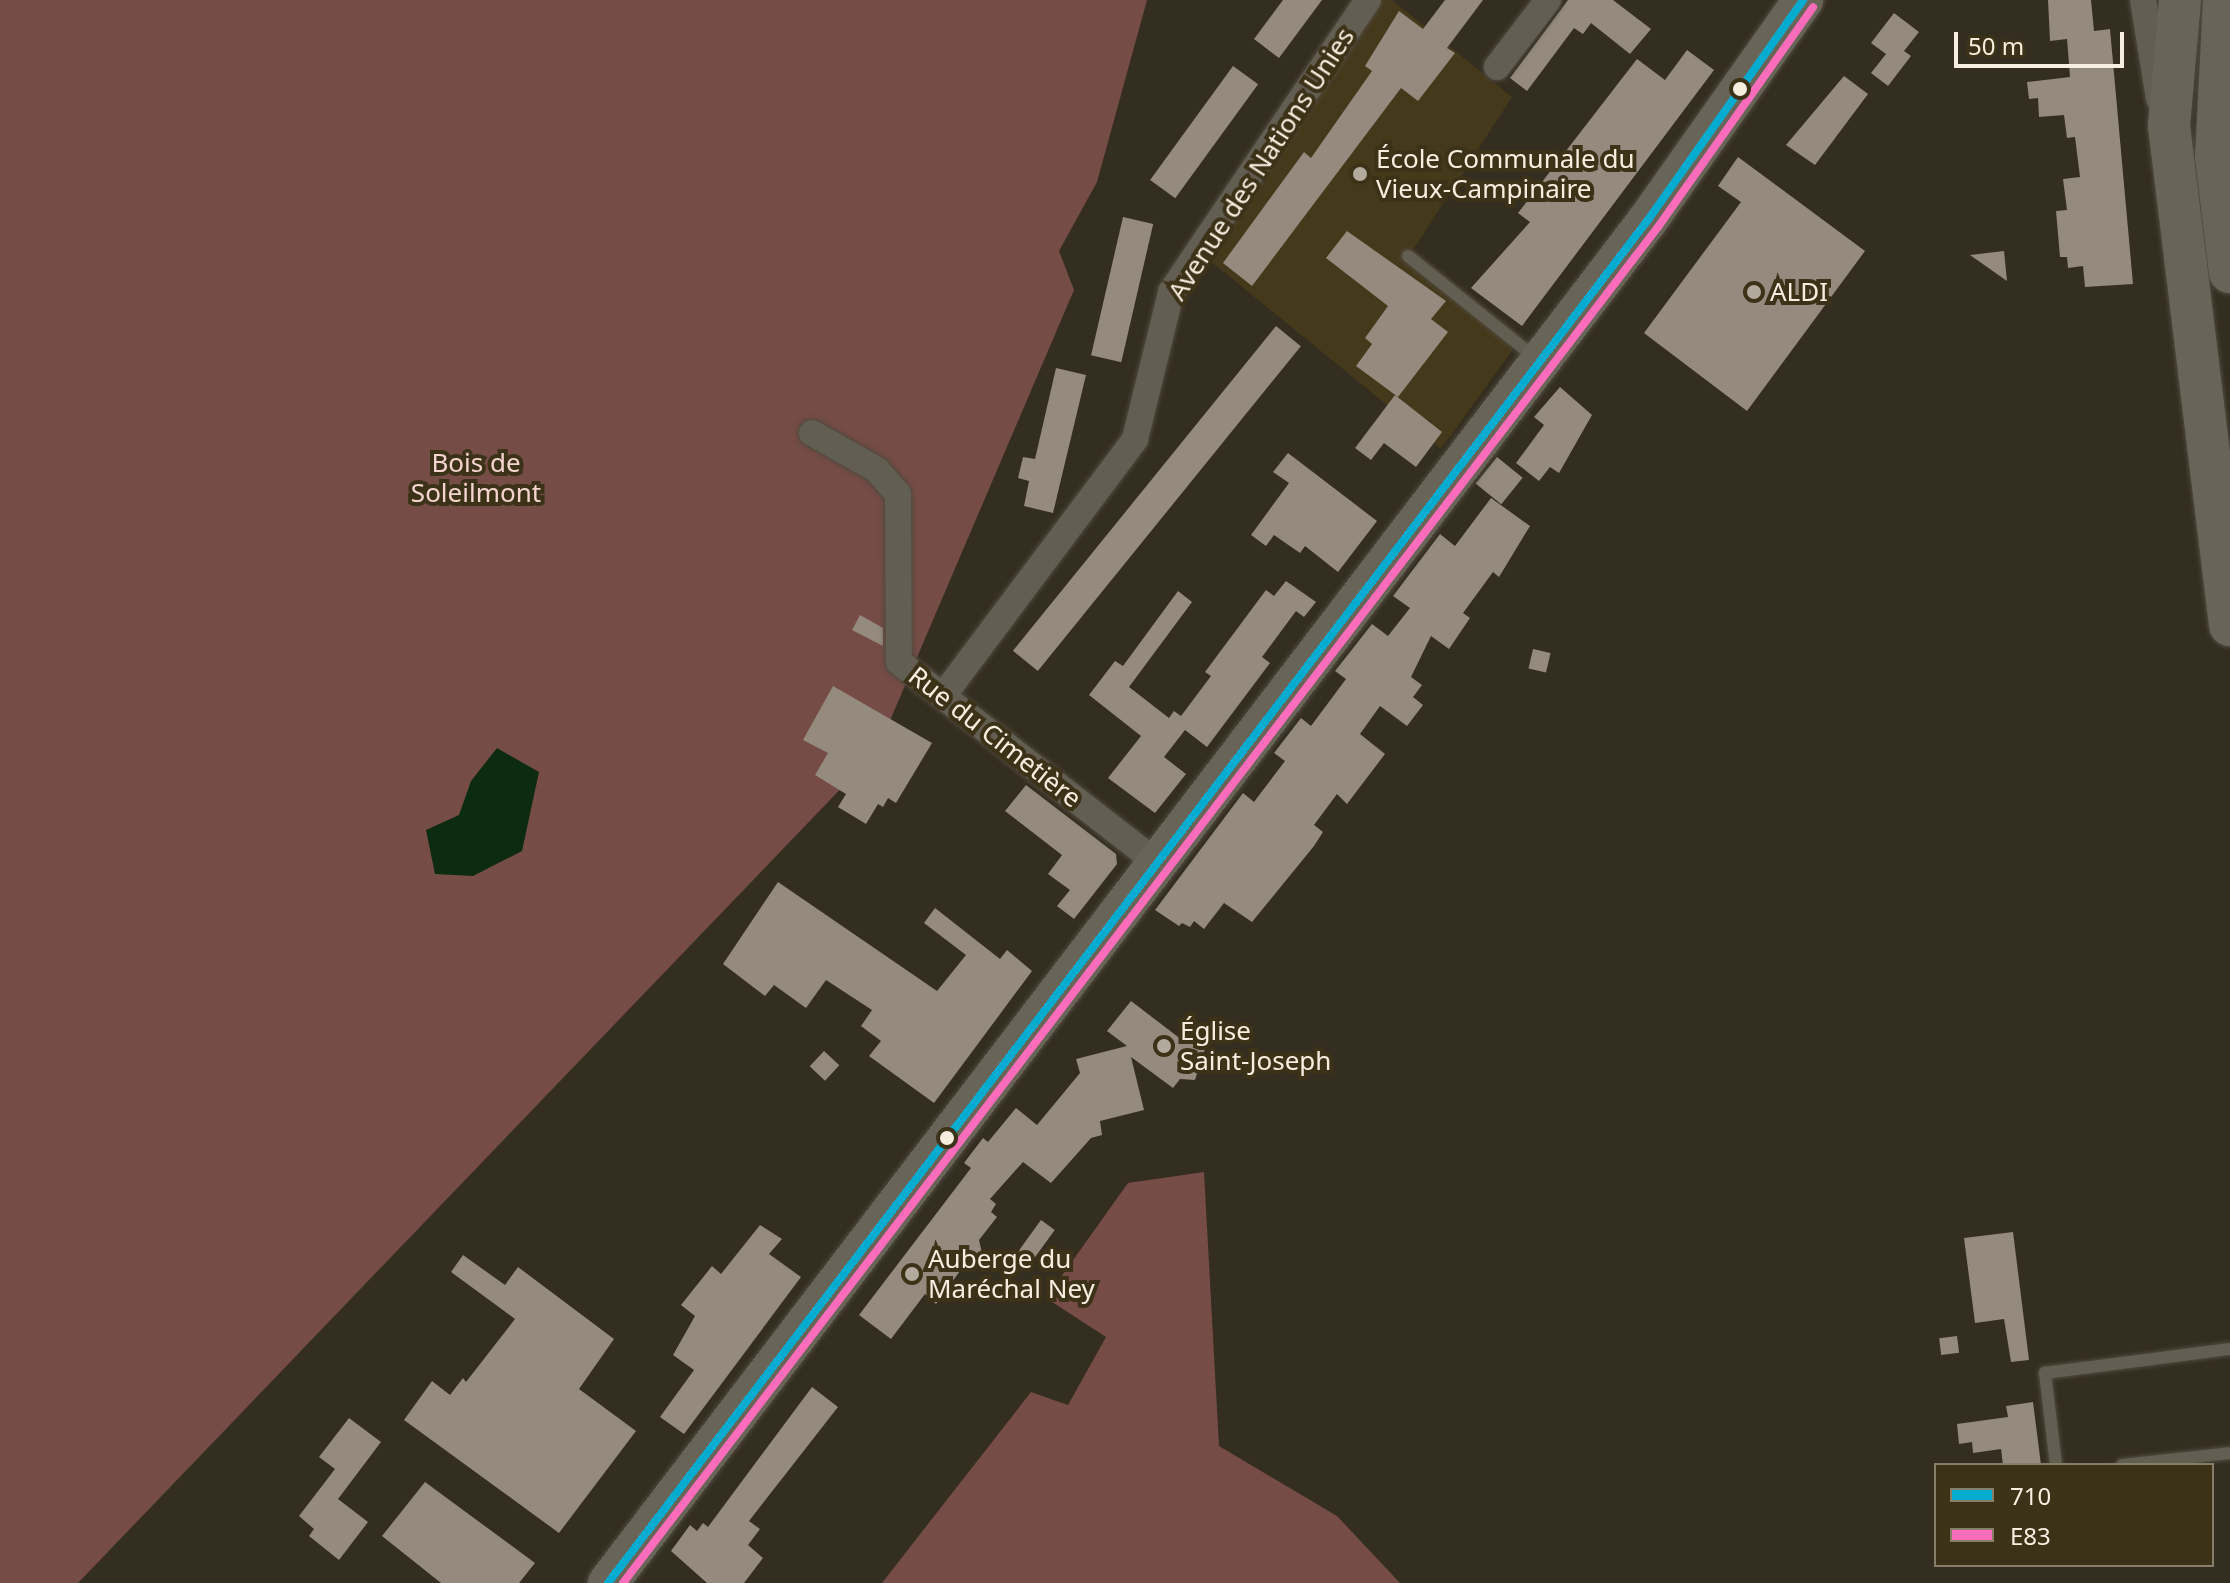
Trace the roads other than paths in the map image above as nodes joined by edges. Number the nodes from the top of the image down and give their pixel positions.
1 (1368, 0) edge
2 (1548, 0) edge
3 (1803, 0) edge
4 (2143, 0) edge
5 (2180, 0) edge
6 (2224, 0) edge
7 (1497, 67) dead end
8 (2169, 126) junction
9 (1408, 256) dead end
10 (2230, 272) edge
11 (1537, 359) junction
12 (812, 433) dead end
13 (2230, 625) edge
14 (943, 696) junction
15 (1156, 862) junction
16 (2230, 1349) edge
17 (2230, 1453) edge
18 (2056, 1463) edge
19 (2140, 1463) edge
20 (608, 1583) edge

1 - 14 street, Avenue des Nations Unies
2 - 7 street
3 - 11 main road
4 - 8 street
5 - 8 highway
6 - 10 highway
8 - 13 highway
9 - 11 lane
11 - 15 main road
12 - 14 street, Rue du Cimetière
14 - 15 street, Rue du Cimetière
15 - 20 main road
16 - 18 lane
17 - 19 lane

